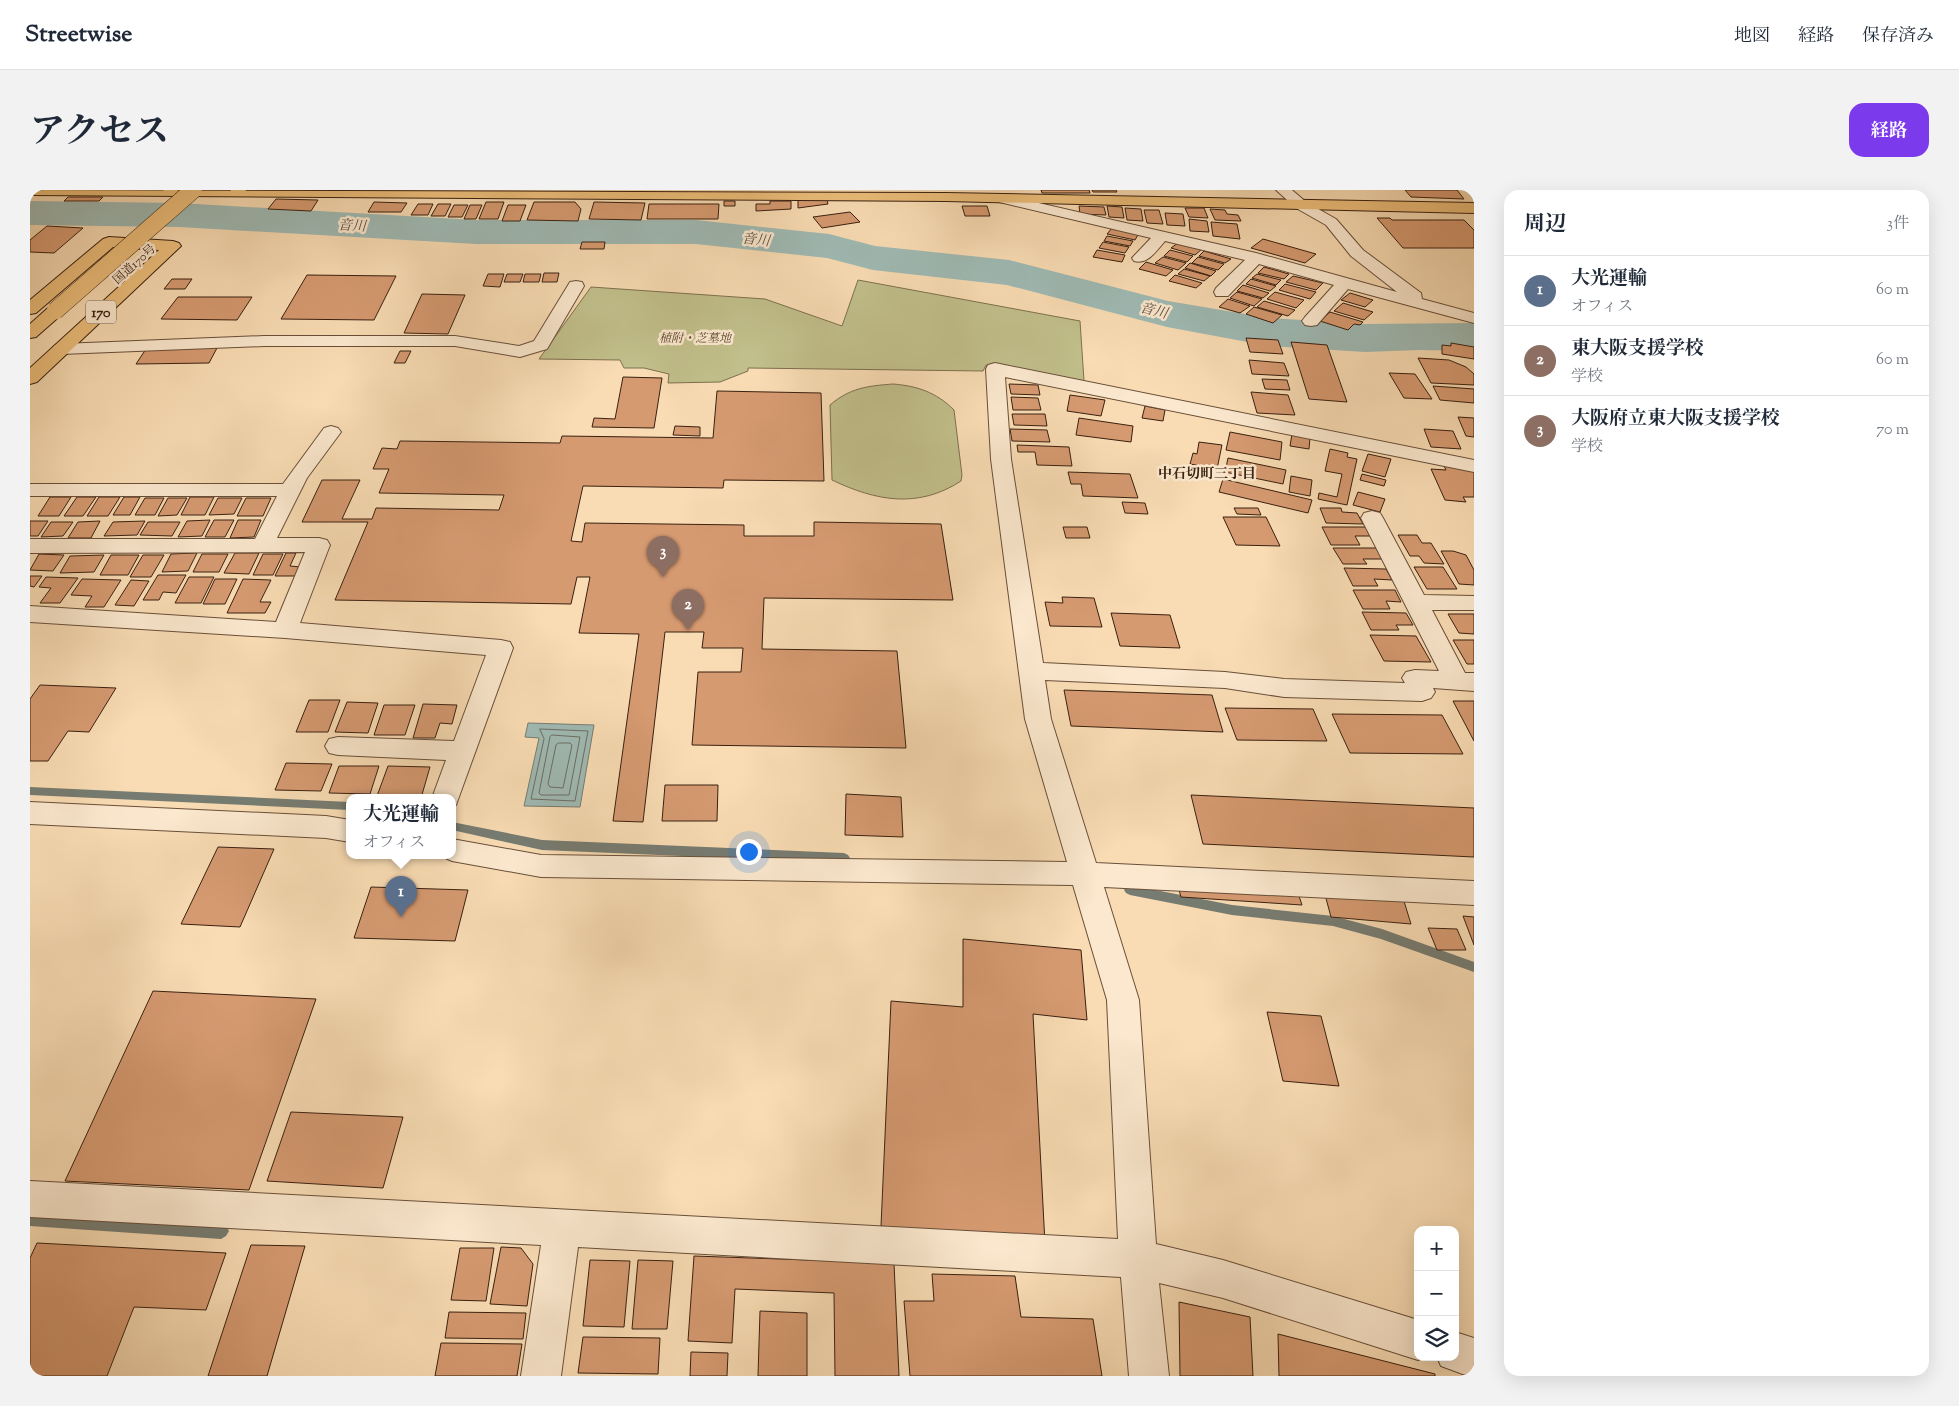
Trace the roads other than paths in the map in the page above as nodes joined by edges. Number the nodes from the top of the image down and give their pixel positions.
1 (170, 190) edge
2 (193, 190) edge
3 (215, 190) edge
4 (1283, 190) edge
5 (30, 191) edge
6 (238, 191) edge
7 (351, 192) edge
8 (424, 192) edge
9 (870, 193) edge
10 (945, 194) edge
11 (1000, 198) junction
12 (1301, 204) junction
13 (1474, 208) edge
14 (1163, 235) junction
15 (1140, 258) dead end
16 (1256, 258) junction
17 (1344, 283) junction
18 (576, 286) dead end
19 (1222, 292) dead end
20 (1426, 306) junction
21 (30, 309) edge
22 (1474, 318) edge
23 (1311, 321) dead end
24 (30, 333) edge
25 (61, 349) junction
26 (30, 357) edge
27 (30, 378) edge
28 (332, 432) dead end
29 (1474, 466) edge
30 (30, 490) edge
31 (291, 490) junction
32 (1372, 518) dead end
33 (263, 545) junction
34 (30, 546) edge
35 (1415, 602) junction
36 (1474, 603) edge
37 (30, 614) edge
38 (284, 630) junction
39 (1031, 671) junction
40 (1465, 681) edge
41 (338, 746) dead end
42 (463, 751) junction
43 (447, 794) edge
44 (30, 813) edge
45 (346, 830) edge
46 (456, 851) edge
47 (1084, 874) junction
48 (1474, 893) edge
49 (30, 1199) edge
50 (562, 1227) junction
51 (1138, 1259) junction
52 (1414, 1339) edge
53 (1459, 1353) edge
54 (1474, 1358) edge
55 (541, 1376) edge
56 (1149, 1376) edge

1 - 5 main road
1 - 6 main road
2 - 24 main road, 国道170号 / 170, bridge
3 - 26 main road, 国道170号 / 170
4 - 12 street
6 - 7 main road
7 - 8 main road
8 - 9 main road
9 - 10 main road
10 - 11 main road
11 - 12 main road
11 - 14 street
12 - 13 main road
12 - 20 street
14 - 15 street
14 - 16 street
16 - 17 street
16 - 19 street
17 - 20 street
17 - 23 street
18 - 25 street
20 - 22 street
21 - 25 main road, 170
25 - 27 main road, 170
28 - 31 street
29 - 39 street
30 - 31 street
31 - 33 street
32 - 35 street
33 - 34 street
33 - 38 street
35 - 36 street
35 - 40 street
37 - 38 street
38 - 42 street
39 - 40 street
39 - 47 street
41 - 42 street
42 - 43 street
44 - 45 street
46 - 47 street
47 - 48 street
47 - 51 street
49 - 50 street
50 - 51 street
50 - 55 street
51 - 52 street
51 - 56 street
53 - 54 street

